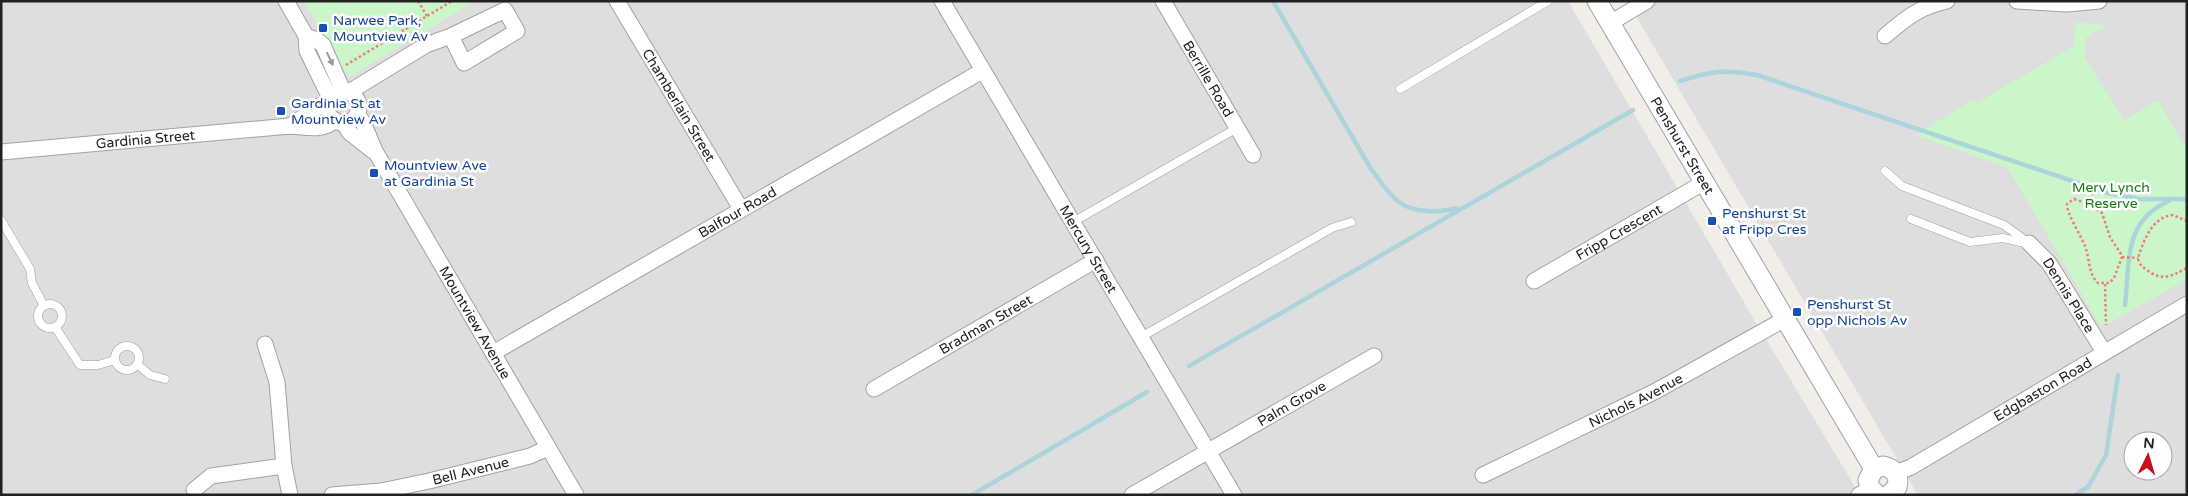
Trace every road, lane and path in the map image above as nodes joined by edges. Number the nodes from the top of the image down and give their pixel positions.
1 (286, 1) edge
2 (418, 1) edge
3 (452, 1) edge
4 (617, 1) edge
5 (942, 1) edge
6 (1163, 1) edge
7 (1548, 1) edge
8 (1597, 1) edge
9 (1646, 1) edge
10 (1947, 1) edge
11 (2017, 1) edge
12 (2099, 1) edge
13 (427, 16) junction
14 (1610, 23) junction
15 (306, 36) junction
16 (451, 36) dead end
17 (1885, 36) dead end
18 (982, 71) junction
19 (1400, 89) dead end
20 (350, 90) junction
21 (329, 101) junction
22 (357, 114) junction
23 (339, 121) junction
24 (290, 126) junction
25 (1237, 128) junction
26 (1, 152) edge
27 (374, 152) junction
28 (1253, 155) dead end
29 (1885, 171) dead end
30 (1703, 183) junction
31 (2096, 184) dead end
32 (2089, 204) junction
33 (741, 209) junction
34 (1911, 219) dead end
35 (1, 220) edge
36 (2187, 221) edge
37 (1073, 222) junction
38 (1351, 222) dead end
39 (2029, 244) junction
40 (2122, 257) junction
41 (2138, 258) junction
42 (1096, 260) junction
43 (2187, 268) edge
44 (1534, 281) dead end
45 (2105, 284) junction
46 (2187, 304) edge
47 (44, 306) junction
48 (1785, 319) junction
49 (55, 327) junction
50 (2106, 329) dead end
51 (1141, 336) junction
52 (265, 344) dead end
53 (2104, 352) junction
54 (493, 353) junction
55 (1374, 356) dead end
56 (115, 360) junction
57 (137, 364) junction
58 (165, 379) dead end
59 (874, 389) dead end
60 (548, 448) junction
61 (1209, 451) junction
62 (284, 466) junction
63 (1874, 470) junction
64 (1896, 474) junction
65 (1483, 475) dead end
66 (194, 490) dead end
67 (1868, 493) edge
68 (290, 495) edge
69 (332, 495) edge
70 (576, 495) edge
71 (1132, 495) edge
72 (1234, 495) edge
73 (1889, 495) edge

1 - 15 street
2 - 13 path
3 - 13 path
4 - 33 street, Chamberlain Street
5 - 18 street, Mercury Street
6 - 25 street, Berrille Road
7 - 19 lane
8 - 14 street, Penshurst Street
9 - 14 street
10 - 17 street
11 - 12 street
13 - 20 path
14 - 30 street, Penshurst Street
15 -> 20 street
15 - 21 street
16 - 20 street
18 - 33 street, Balfour Road
18 - 37 street, Mercury Street
20 - 21 street
20 - 22 street
21 - 23 street
21 - 24 street, Gardinia Street
22 - 23 street
22 - 27 street, Mountview Avenue
23 - 24 street, Gardinia Street
23 - 27 street, Mountview Avenue
24 - 26 street, Gardinia Street
25 - 28 street, Berrille Road
25 - 37 lane
27 - 54 street, Mountview Avenue
29 - 39 lane
30 - 44 street, Fripp Crescent
30 - 48 street, Penshurst Street
31 - 32 path
32 - 40 path
32 - 45 path
33 - 54 street, Balfour Road
34 - 39 lane
35 - 47 lane
36 - 41 path
37 - 42 street, Mercury Street
38 - 51 lane
39 - 53 street, Dennis Place
40 - 41 path
40 - 45 path
41 - 43 path
42 - 51 street, Mercury Street
42 - 59 street, Bradman Street
45 - 50 path
46 - 53 street, Edgbaston Road
47 - 49 lane
47 - 49 lane
48 - 63 street, Penshurst Street
48 - 65 street, Nichols Avenue
49 - 56 lane
51 - 61 street, Mercury Street
52 - 62 street
53 - 64 street, Edgbaston Road
54 - 60 street, Mountview Avenue
55 - 61 street, Palm Grove
56 - 57 lane
56 - 57 lane
57 - 58 lane
60 - 69 street, Bell Avenue
60 - 70 street, Mountview Avenue
61 - 71 street, Palm Grove
61 - 72 street, Mercury Street
62 - 66 street
62 - 68 street
63 - 64 street
63 - 67 street
64 - 73 street

